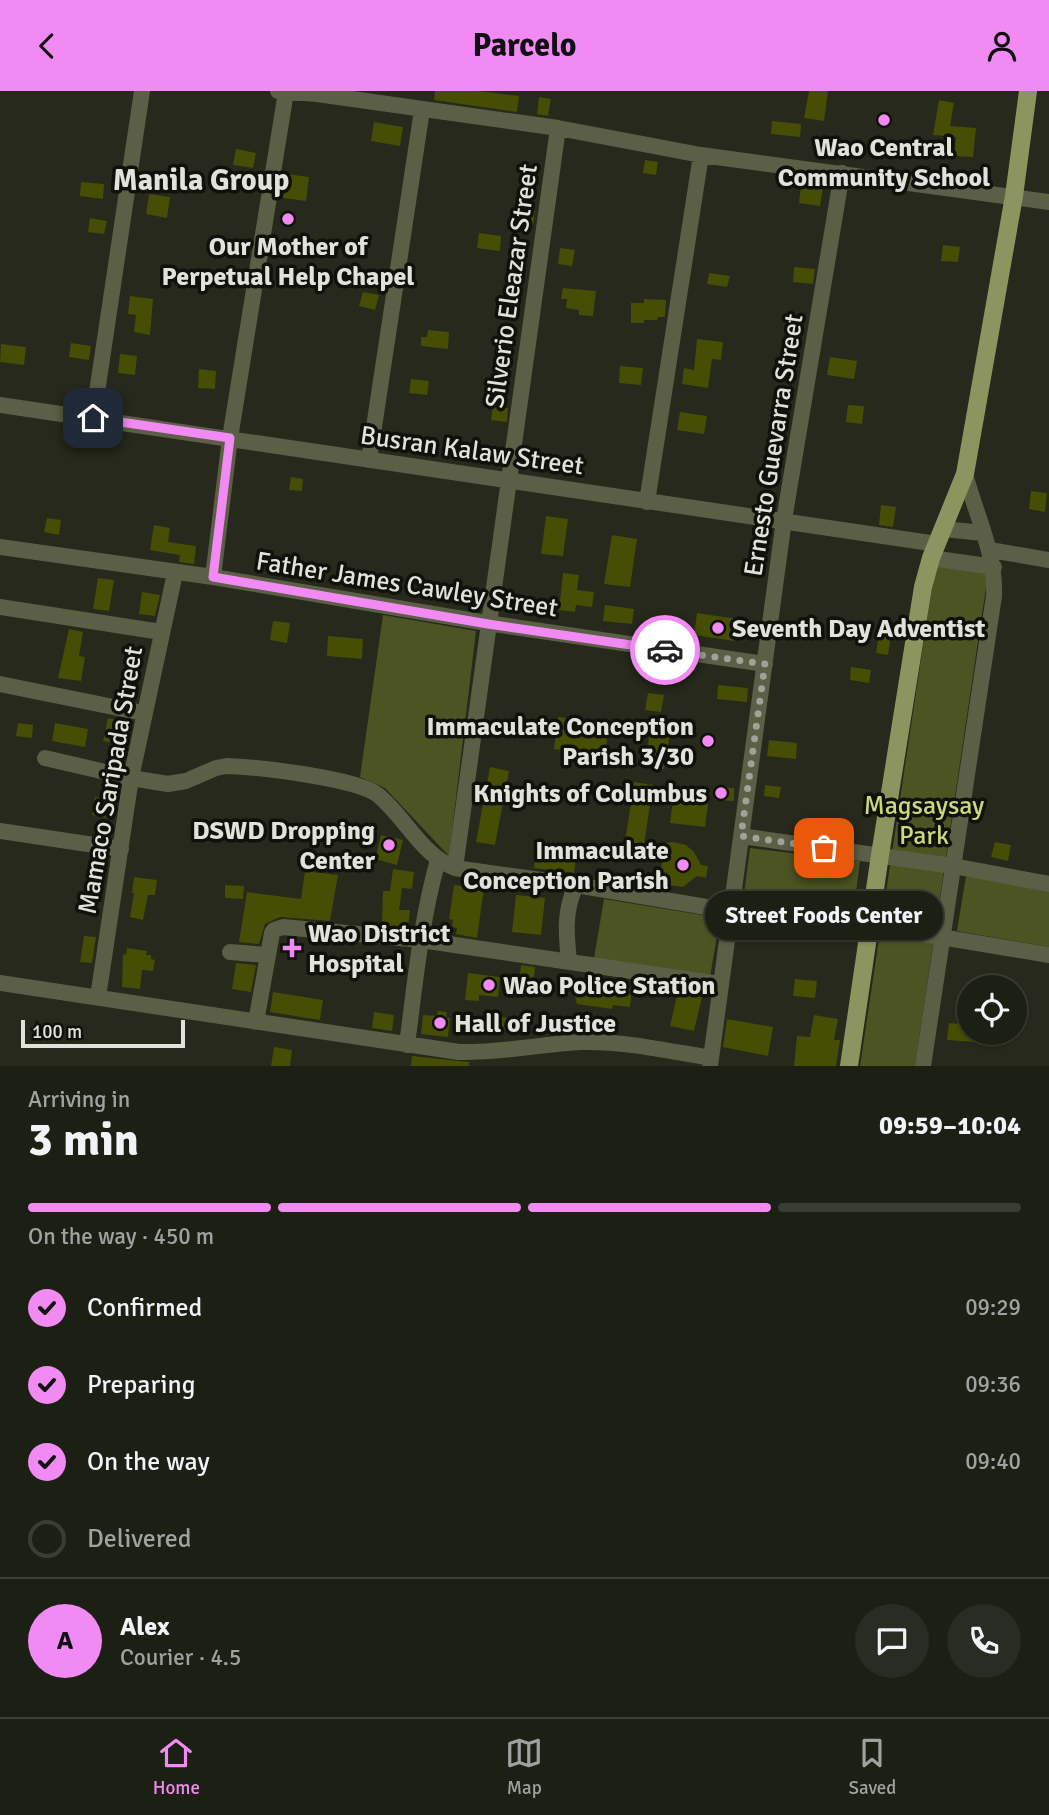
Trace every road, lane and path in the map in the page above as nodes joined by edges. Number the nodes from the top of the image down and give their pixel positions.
1 (142, 91) edge
2 (1028, 91) edge
3 (282, 92) edge
4 (317, 93) edge
5 (422, 110) junction
6 (558, 128) junction
7 (701, 155) junction
8 (842, 173) junction
9 (1014, 196) junction
10 (1049, 202) edge
11 (0, 405) edge
12 (93, 418) junction
13 (230, 438) junction
14 (369, 460) junction
15 (965, 474) junction
16 (508, 479) junction
17 (647, 502) junction
18 (784, 520) junction
19 (983, 533) junction
20 (937, 543) junction
21 (0, 547) edge
22 (990, 550) junction
23 (1049, 561) edge
24 (994, 567) junction
25 (175, 572) junction
26 (213, 577) junction
27 (0, 607) edge
28 (488, 624) junction
29 (160, 632) junction
30 (765, 664) junction
31 (0, 684) edge
32 (143, 713) junction
33 (45, 758) dead end
34 (131, 778) junction
35 (0, 831) edge
36 (741, 836) junction
37 (121, 849) junction
38 (880, 855) junction
39 (438, 860) junction
40 (953, 866) junction
41 (455, 868) junction
42 (1049, 884) edge
43 (576, 885) junction
44 (730, 911) junction
45 (869, 925) junction
46 (944, 937) junction
47 (421, 940) junction
48 (230, 952) dead end
49 (267, 955) junction
50 (1049, 955) edge
51 (569, 961) junction
52 (0, 983) edge
53 (720, 984) junction
54 (98, 997) junction
55 (256, 1022) junction
56 (407, 1045) junction
57 (710, 1062) edge
58 (849, 1066) edge
59 (923, 1066) edge

1 - 12 street
2 - 9 main road
3 - 4 street
3 - 13 street
4 - 5 street
5 - 6 street
5 - 14 street
6 - 7 street
6 - 16 street, Silverio Eleazar Street
7 - 8 street
7 - 17 street
8 - 9 street
8 - 18 street, Ernesto Guevarra Street
9 - 10 street
9 - 15 main road
11 - 12 street, Busran Kalaw Street
12 - 13 street, Busran Kalaw Street
13 - 14 street, Busran Kalaw Street
13 - 26 street
14 - 16 street, Busran Kalaw Street
15 - 19 street
15 - 20 main road
16 - 17 street, Busran Kalaw Street
16 - 28 street, Silverio Eleazar Street
17 - 18 street, Busran Kalaw Street
18 - 20 street, Busran Kalaw Street
18 - 30 street, Ernesto Guevarra Street
19 - 20 street
19 - 22 street
20 - 24 street
20 - 38 main road
21 - 25 street, Father James Cawley Street
22 - 23 street
22 - 24 street
24 - 40 street
25 - 26 street, Father James Cawley Street
25 - 29 street, Mamaco Saripada Street
26 - 28 street, Father James Cawley Street
27 - 29 street
28 - 30 street, Father James Cawley Street
28 - 41 street, Silverio Eleazar Street
29 - 32 street, Mamaco Saripada Street
30 - 36 street, Ernesto Guevarra Street
31 - 32 street
32 - 34 street, Mamaco Saripada Street
33 - 34 street
34 - 37 street, Mamaco Saripada Street
34 - 39 street
35 - 37 street
36 - 38 street
36 - 44 street, Ernesto Guevarra Street
37 - 54 street, Mamaco Saripada Street
38 - 40 street
38 - 45 main road
39 - 41 street
39 - 47 street
40 - 42 street
40 - 46 street
41 - 43 street
43 - 44 street
43 - 51 street
44 - 45 street
44 - 53 street, Ernesto Guevarra Street
45 - 46 street
45 - 58 main road
46 - 50 street
46 - 59 street
47 - 49 street
47 - 51 street
47 - 56 street
48 - 49 street
49 - 55 street
51 - 53 street
52 - 54 street
53 - 57 street, Ernesto Guevarra Street
54 - 55 street
55 - 56 street
56 - 57 street

